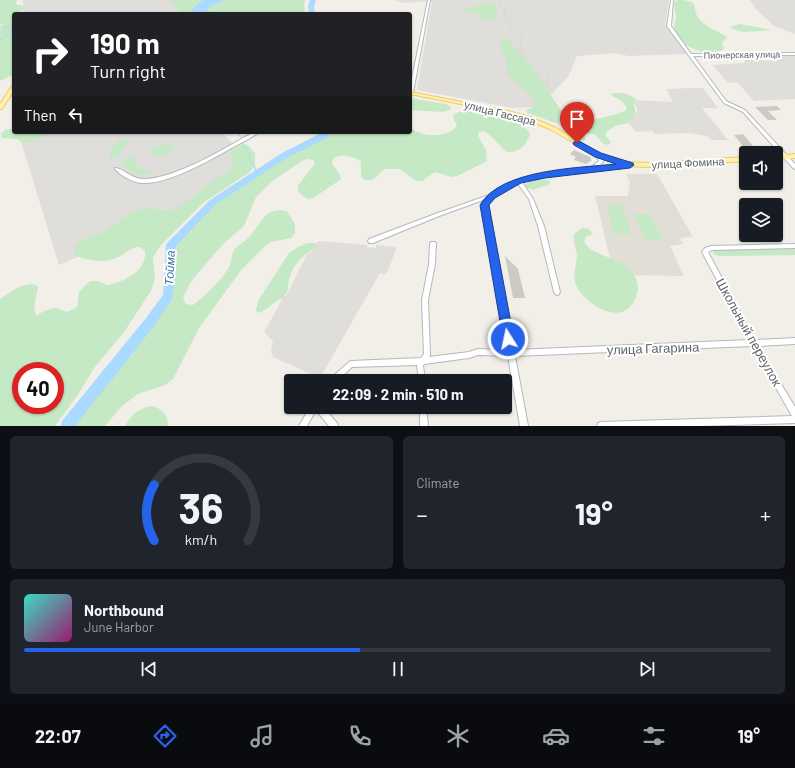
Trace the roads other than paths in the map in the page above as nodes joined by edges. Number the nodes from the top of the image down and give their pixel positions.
1 (429, 0) edge
2 (672, 0) edge
3 (795, 54) edge
4 (690, 55) junction
5 (412, 83) edge
6 (12, 90) edge
7 (412, 93) edge
8 (0, 108) edge
9 (253, 134) edge
10 (598, 155) junction
11 (795, 156) edge
12 (783, 157) edge
13 (786, 157) junction
14 (739, 159) edge
15 (630, 165) junction
16 (795, 166) edge
17 (116, 169) dead end
18 (590, 170) junction
19 (519, 180) junction
20 (492, 196) junction
21 (371, 241) dead end
22 (433, 244) dead end
23 (795, 246) edge
24 (557, 292) dead end
25 (795, 341) edge
26 (754, 344) junction
27 (511, 353) junction
28 (425, 361) junction
29 (340, 374) edge
30 (421, 374) edge
31 (310, 414) edge
32 (324, 414) edge
33 (423, 414) edge
34 (795, 414) edge
35 (795, 419) edge
36 (772, 423) edge
37 (652, 425) edge
38 (303, 426) edge
39 (334, 426) edge
40 (424, 426) edge
41 (524, 426) edge
42 (601, 426) edge

1 - 5 street
2 - 4 street
3 - 4 street, Пионерская улица
4 - 13 street
6 - 8 main road
7 - 10 main road, улица Гассара
9 - 17 street
10 - 15 main road, улица Гассара
10 - 18 street
11 - 13 main road
12 - 13 main road
13 - 16 street
14 - 15 main road, улица Фомина
15 - 18 street
18 - 19 street
19 - 20 street
19 - 24 street
20 - 21 street
20 - 27 street
22 - 28 street
23 - 26 street, Школьный переулок
25 - 26 street, улица Гагарина
26 - 27 street, улица Гагарина
26 - 34 street, Школьный переулок
27 - 28 street, улица Гагарина
27 - 41 street
28 - 29 street, улица Гагарина
28 - 30 street
31 - 38 street
32 - 39 street
33 - 40 street
35 - 36 street
36 - 37 street
37 - 42 street

